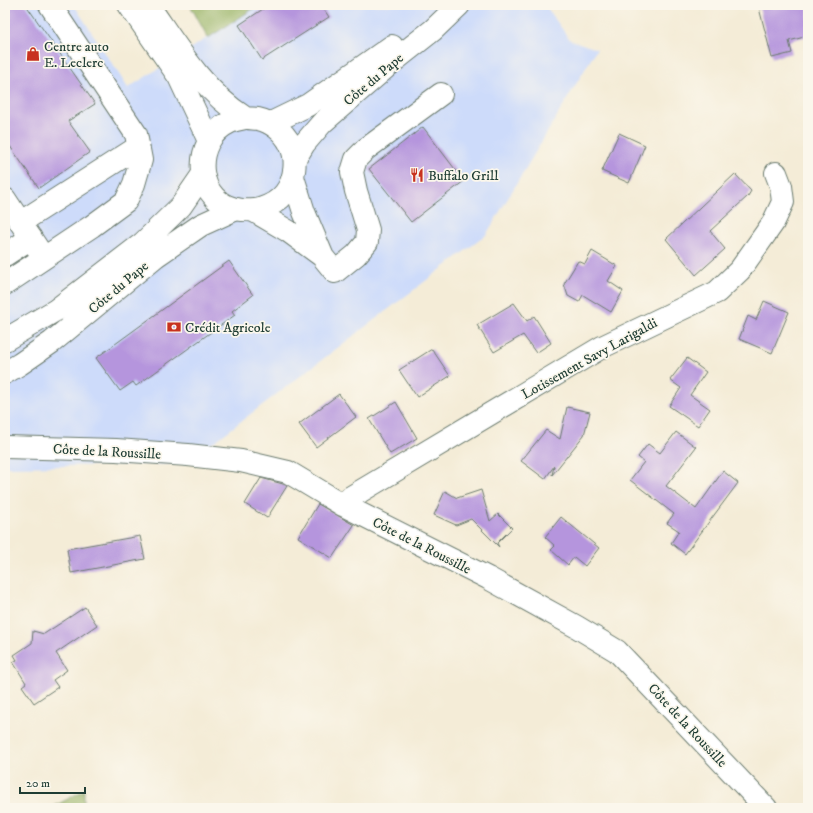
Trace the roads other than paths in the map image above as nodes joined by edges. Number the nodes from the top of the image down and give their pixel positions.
1 (50, 5) edge
2 (129, 5) edge
3 (148, 5) edge
4 (453, 5) edge
5 (459, 5) edge
6 (441, 94) dead end
7 (245, 118) junction
8 (271, 123) junction
9 (209, 140) junction
10 (138, 147) junction
11 (294, 168) junction
12 (776, 173) dead end
13 (203, 174) junction
14 (5, 199) edge
15 (245, 210) junction
16 (26, 230) junction
17 (5, 255) edge
18 (44, 258) junction
19 (329, 264) junction
20 (5, 284) edge
21 (5, 340) edge
22 (5, 373) edge
23 (5, 447) edge
24 (343, 505) junction
25 (766, 808) edge

1 - 10 street
2 - 9 street
3 - 7 street
4 - 8 street, Côte du Pape
5 - 11 street, Côte du Pape
6 - 19 street
7 - 8 street
7 - 9 street
8 - 11 street
9 - 13 street
10 - 16 street
10 - 18 street
11 - 15 street
11 - 19 street
12 - 24 street, Lotissement Savy Larigaldi
13 - 15 street
13 - 21 street, Côte du Pape
14 - 16 street
15 - 19 street
15 - 22 street, Côte du Pape
16 - 17 street
16 - 18 street
18 - 20 street
23 - 24 street, Côte de la Roussille
24 - 25 street, Côte de la Roussille

